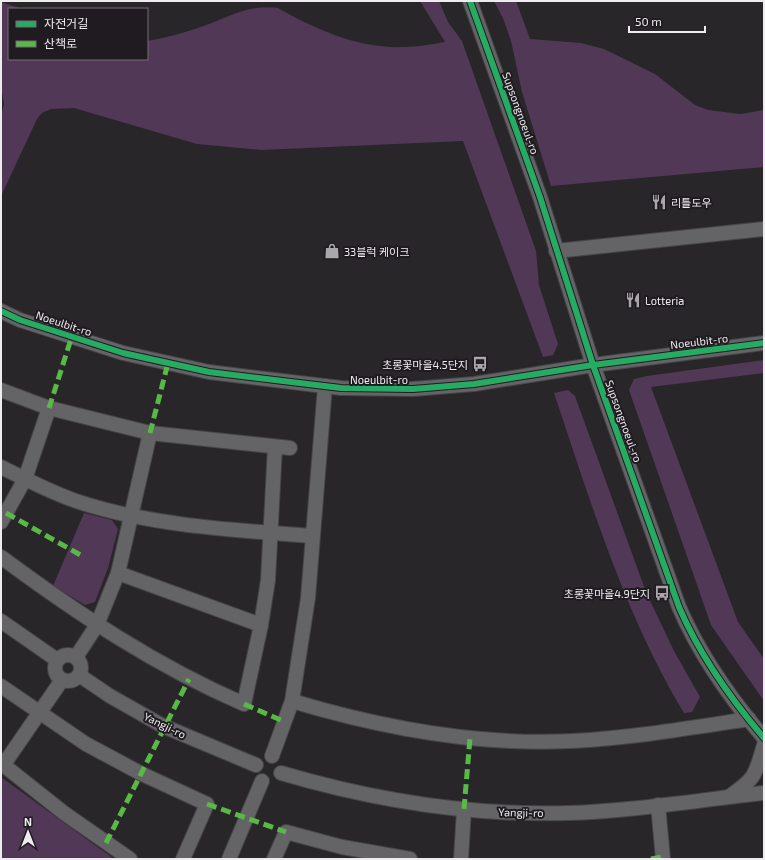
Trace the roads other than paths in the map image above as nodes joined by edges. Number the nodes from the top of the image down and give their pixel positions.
1 (470, 1) edge
2 (764, 230) edge
3 (556, 251) junction
4 (1, 311) edge
5 (764, 343) edge
6 (593, 364) junction
7 (325, 386) junction
8 (1, 390) edge
9 (49, 408) junction
10 (150, 433) junction
11 (275, 447) junction
12 (290, 448) dead end
13 (1, 467) edge
14 (26, 479) junction
15 (132, 516) junction
16 (1, 522) edge
17 (271, 533) junction
18 (312, 536) junction
19 (1, 557) edge
20 (118, 574) junction
21 (1, 621) edge
22 (97, 625) junction
23 (261, 625) junction
24 (76, 657) junction
25 (57, 660) junction
26 (79, 675) junction
27 (62, 680) junction
28 (1, 686) edge
29 (292, 702) junction
30 (39, 712) junction
31 (748, 719) junction
32 (764, 738) edge
33 (764, 745) edge
34 (272, 756) junction
35 (2, 764) edge
36 (256, 765) junction
37 (281, 773) junction
38 (262, 781) junction
39 (764, 793) edge
40 (728, 797) junction
41 (658, 805) junction
42 (464, 809) junction
43 (340, 853) edge
44 (130, 859) edge
45 (183, 859) edge
46 (229, 859) edge
47 (274, 859) edge
48 (403, 859) edge
49 (461, 859) edge
50 (663, 859) edge

1 - 3 street, Supsongnoeul-ro
2 - 3 street
3 - 6 street, Supsongnoeul-ro
4 - 7 street, Noeulbit-ro
5 - 6 street, Noeulbit-ro
6 - 7 street, Noeulbit-ro
6 - 31 street, Supsongnoeul-ro
7 - 18 street
8 - 9 street
9 - 10 street
9 - 14 street
10 - 11 street
10 - 15 street
11 - 12 street
11 - 17 street
13 - 14 street
14 - 15 street
14 - 16 street
15 - 17 street
15 - 20 street
17 - 18 street
17 - 23 street
18 - 29 street
19 - 22 street
20 - 22 street
20 - 23 street
21 - 25 street
22 - 23 street
22 - 24 street
24 - 25 street
24 - 26 street
25 - 27 street
26 - 27 street
26 - 36 street, Yangji-ro
27 - 30 street
28 - 30 street
29 - 31 street
29 - 34 street
30 - 35 street
30 - 45 street
31 - 32 street, Supsongnoeul-ro
33 - 40 street
34 - 36 street
34 - 37 street
35 - 44 street
36 - 38 street
37 - 38 street
37 - 42 street, Yangji-ro
38 - 46 street
39 - 40 street, Yangji-ro
40 - 41 street, Yangji-ro
41 - 42 street, Yangji-ro
41 - 50 street
42 - 49 street
43 - 47 street
43 - 48 street

